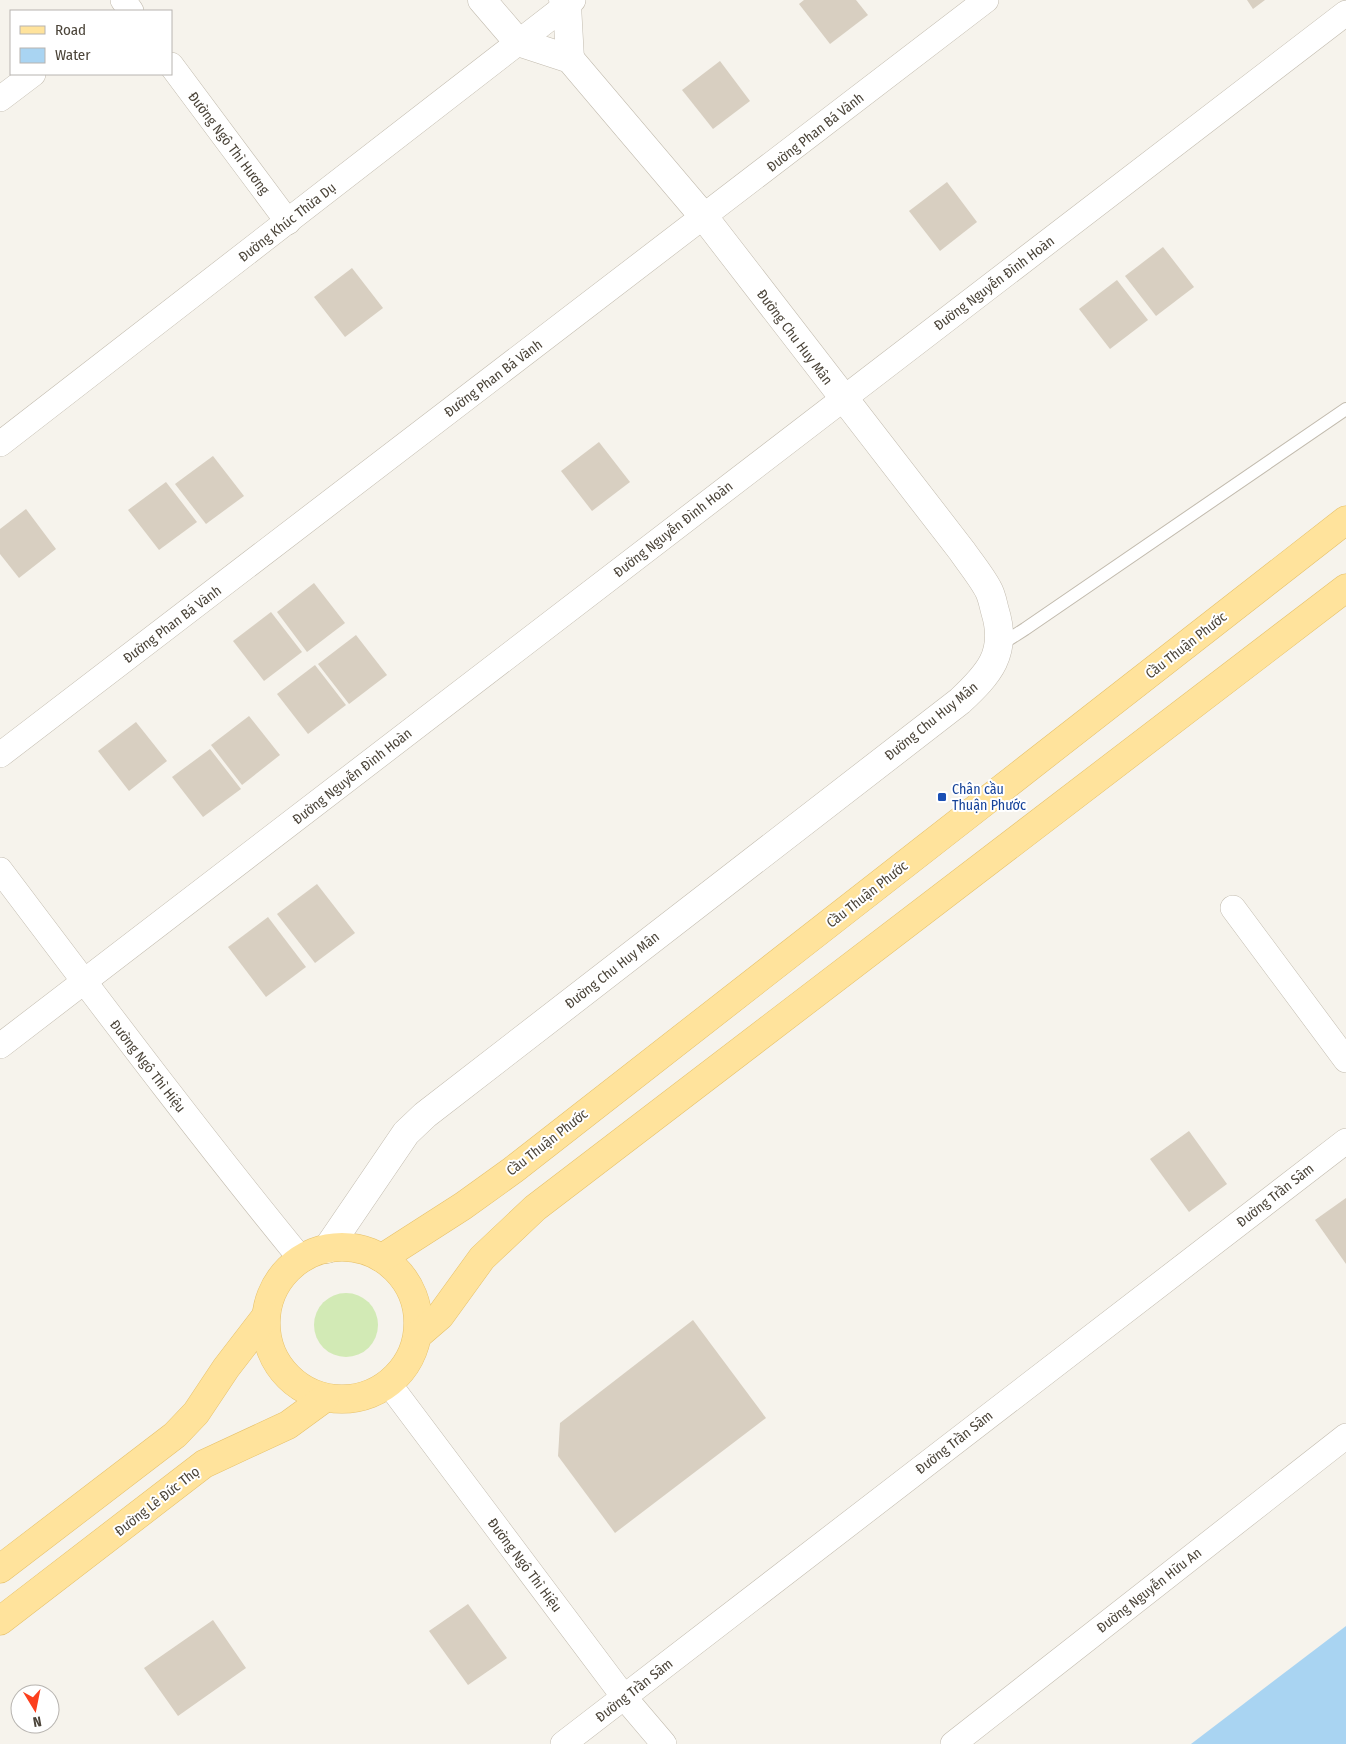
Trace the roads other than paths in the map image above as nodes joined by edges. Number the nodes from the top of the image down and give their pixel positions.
1 (482, 0) edge
2 (986, 0) edge
3 (568, 2) edge
4 (1346, 13) edge
5 (518, 42) junction
6 (570, 58) junction
7 (172, 66) edge
8 (32, 75) edge
9 (0, 99) edge
10 (704, 217) junction
11 (288, 222) junction
12 (843, 398) junction
13 (1346, 408) edge
14 (0, 444) edge
15 (1346, 520) edge
16 (1346, 588) edge
17 (1000, 645) junction
18 (0, 756) edge
19 (0, 870) edge
20 (1233, 908) dead end
21 (84, 982) junction
22 (0, 1046) edge
23 (1346, 1060) edge
24 (1346, 1141) edge
25 (327, 1249) junction
26 (382, 1258) junction
27 (301, 1259) junction
28 (266, 1316) junction
29 (418, 1335) junction
30 (389, 1384) junction
31 (325, 1398) junction
32 (1346, 1436) edge
33 (0, 1569) edge
34 (0, 1621) edge
35 (624, 1697) junction
36 (563, 1744) edge
37 (664, 1744) edge
38 (953, 1744) edge

1 - 5 street
2 - 10 street, Đường Phan Bá Vành
3 - 5 street, Đường Khúc Thừa Dụ
3 - 6 street
4 - 12 street, Đường Nguyễn Đình Hoàn
5 - 6 street
5 - 11 street, Đường Khúc Thừa Dụ
6 - 10 street, Đường Chu Huy Mân
7 - 11 street, Đường Ngô Thì Hương
8 - 9 street
10 - 12 street, Đường Chu Huy Mân
10 - 18 street, Đường Phan Bá Vành
11 - 14 street, Đường Khúc Thừa Dụ
12 - 17 street, Đường Chu Huy Mân
12 - 21 street, Đường Nguyễn Đình Hoàn
13 - 17 lane
15 - 26 main road, Cầu Thuận Phước
16 - 29 main road
17 - 25 street, Đường Chu Huy Mân
19 - 21 street, Đường Ngô Thì Hiệu
20 - 23 street
21 - 22 street, Đường Nguyễn Đình Hoàn
21 - 27 street, Đường Ngô Thì Hiệu
24 - 35 street, Đường Trần Sâm
25 - 26 main road
25 - 27 main road
26 - 29 main road
27 - 28 main road
28 - 31 main road
28 - 33 main road
29 - 30 main road
30 - 31 main road
30 - 35 street, Đường Ngô Thì Hiệu
31 - 34 main road, Đường Lê Đức Thọ
32 - 38 street, Đường Nguyễn Hữu An
35 - 36 street, Đường Trần Sâm
35 - 37 street, Đường Ngô Thì Hiệu

